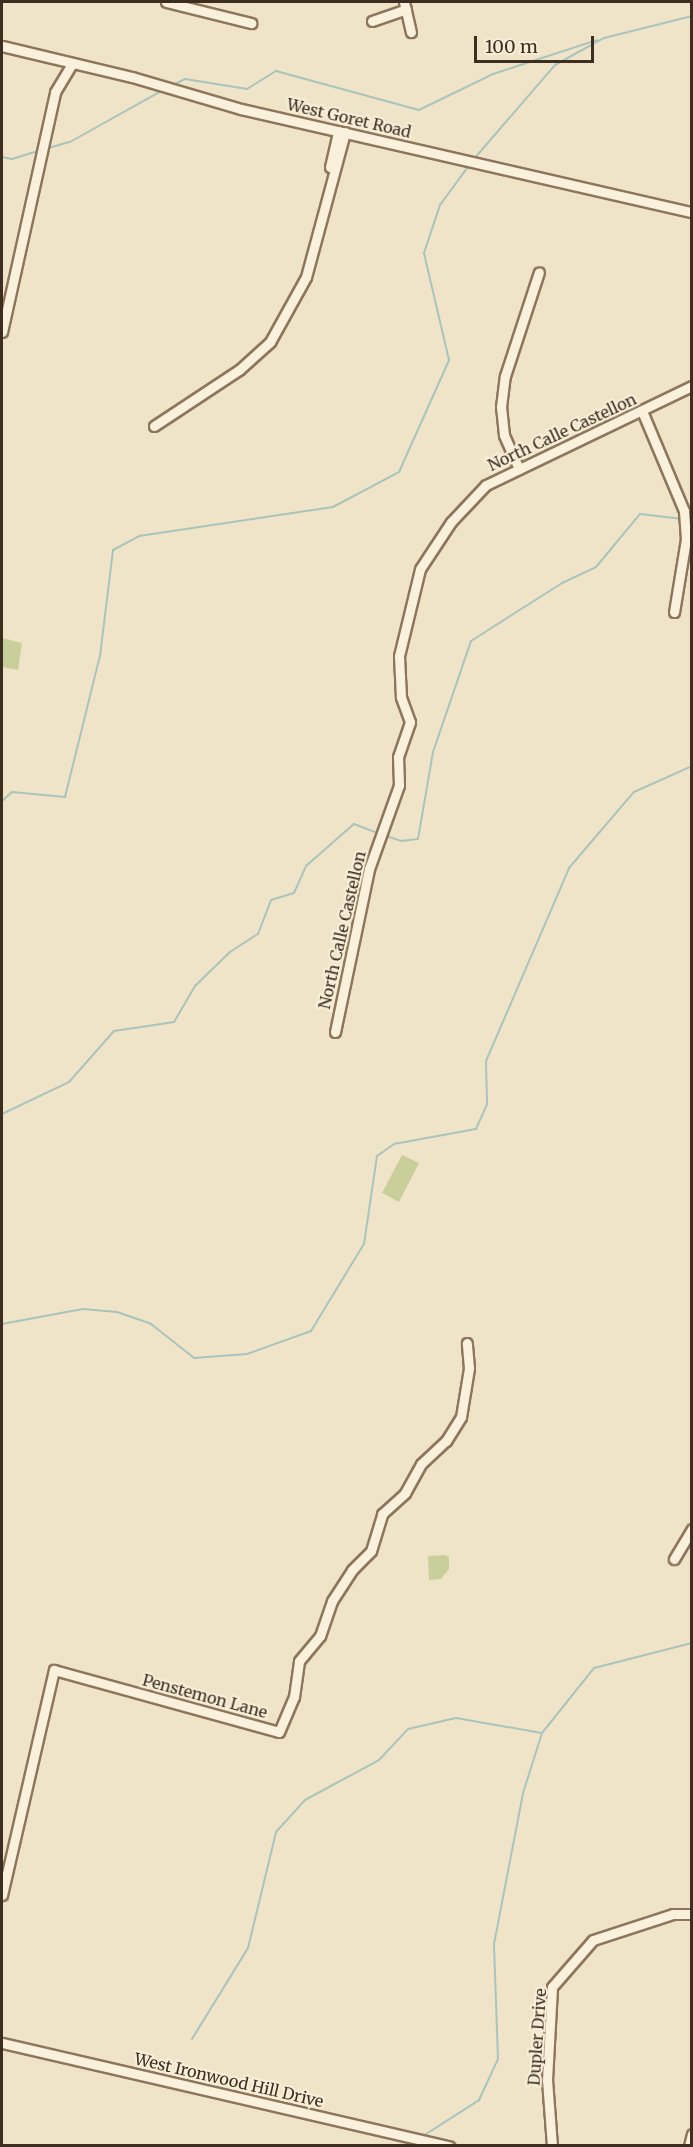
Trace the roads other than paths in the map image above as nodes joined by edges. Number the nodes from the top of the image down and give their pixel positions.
1 (166, 2) edge
2 (405, 5) edge
3 (372, 21) dead end
4 (251, 23) dead end
5 (411, 32) dead end
6 (2, 46) edge
7 (72, 64) junction
8 (342, 131) junction
9 (692, 212) edge
10 (539, 272) dead end
11 (2, 332) edge
12 (692, 386) edge
13 (642, 411) junction
14 (154, 426) dead end
15 (519, 468) junction
16 (674, 612) dead end
17 (335, 1032) dead end
18 (468, 1342) dead end
19 (692, 1529) edge
20 (674, 1559) dead end
21 (2, 1895) edge
22 (692, 1914) edge
23 (2, 2043) edge
24 (692, 2134) edge
25 (438, 2144) edge
26 (449, 2145) edge
27 (552, 2145) edge
28 (689, 2145) edge

1 - 4 street
2 - 3 street
2 - 5 street
6 - 7 street, West Goret Road
7 - 8 street, West Goret Road
7 - 11 street
8 - 9 street, West Goret Road
8 - 14 street
10 - 15 street
12 - 13 street, North Calle Castellon
13 - 15 street, North Calle Castellon
13 - 16 street
15 - 17 street, North Calle Castellon
18 - 21 street, Penstemon Lane
19 - 20 street
22 - 27 street, Dupler Drive
23 - 25 street, West Ironwood Hill Drive
24 - 28 street
25 - 26 street, West Ironwood Hill Drive

